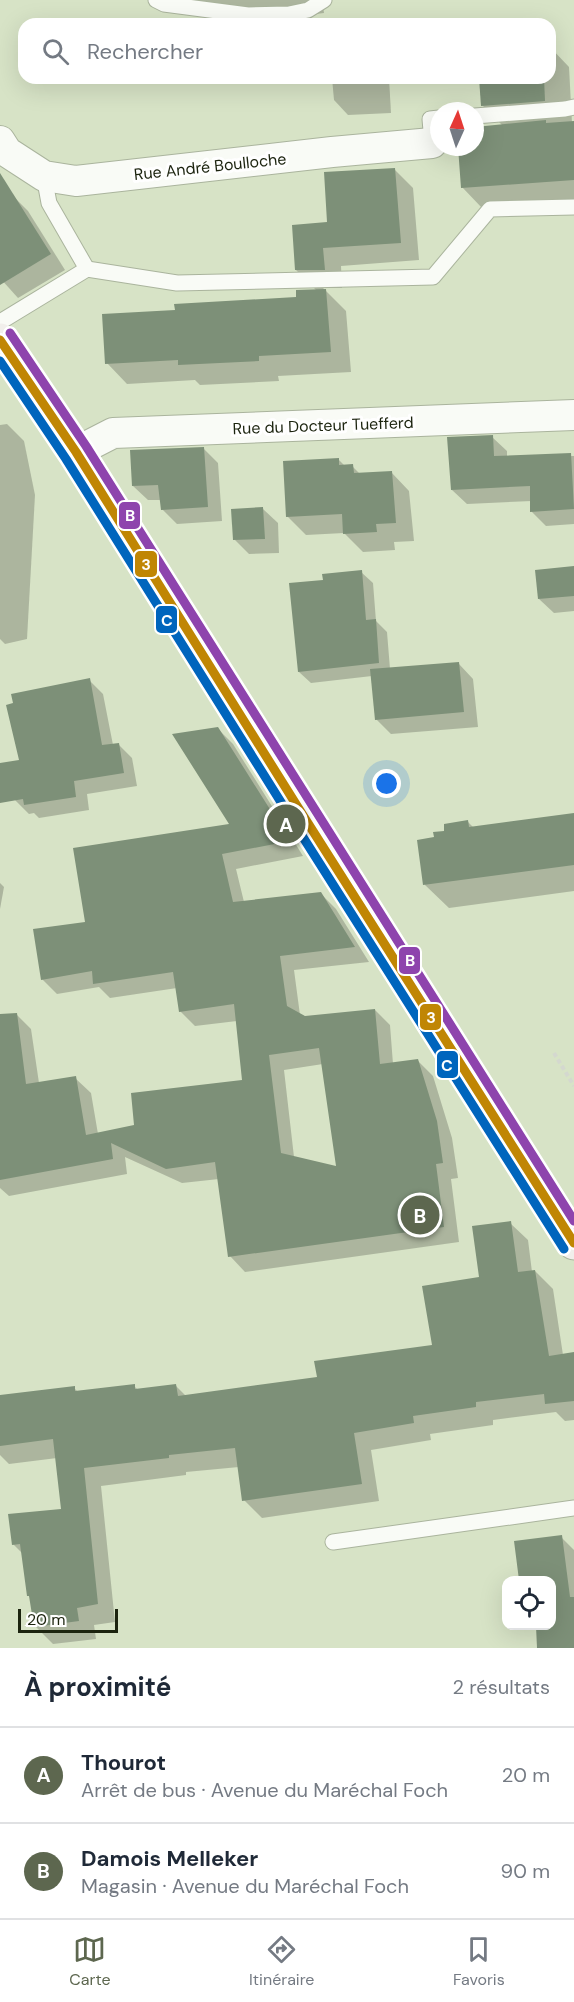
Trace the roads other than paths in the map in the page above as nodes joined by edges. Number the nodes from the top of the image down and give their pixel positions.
1 (156, 0) edge
2 (324, 0) edge
3 (574, 107) edge
4 (484, 115) edge
5 (430, 131) edge
6 (0, 141) edge
7 (44, 176) junction
8 (574, 207) edge
9 (87, 269) junction
10 (0, 322) edge
11 (0, 340) edge
12 (0, 370) edge
13 (36, 392) junction
14 (574, 414) edge
15 (76, 452) junction
16 (574, 1243) edge
17 (574, 1508) edge
18 (333, 1542) dead end

1 - 2 lane
3 - 4 lane
5 - 7 street, Rue André Boulloche
6 - 7 street, Rue André Boulloche
7 - 9 lane
8 - 9 lane
9 - 10 lane
11 - 13 street
12 - 13 street
13 - 15 street
14 - 15 street, Rue du Docteur Tuefferd
15 - 16 street
17 - 18 lane

